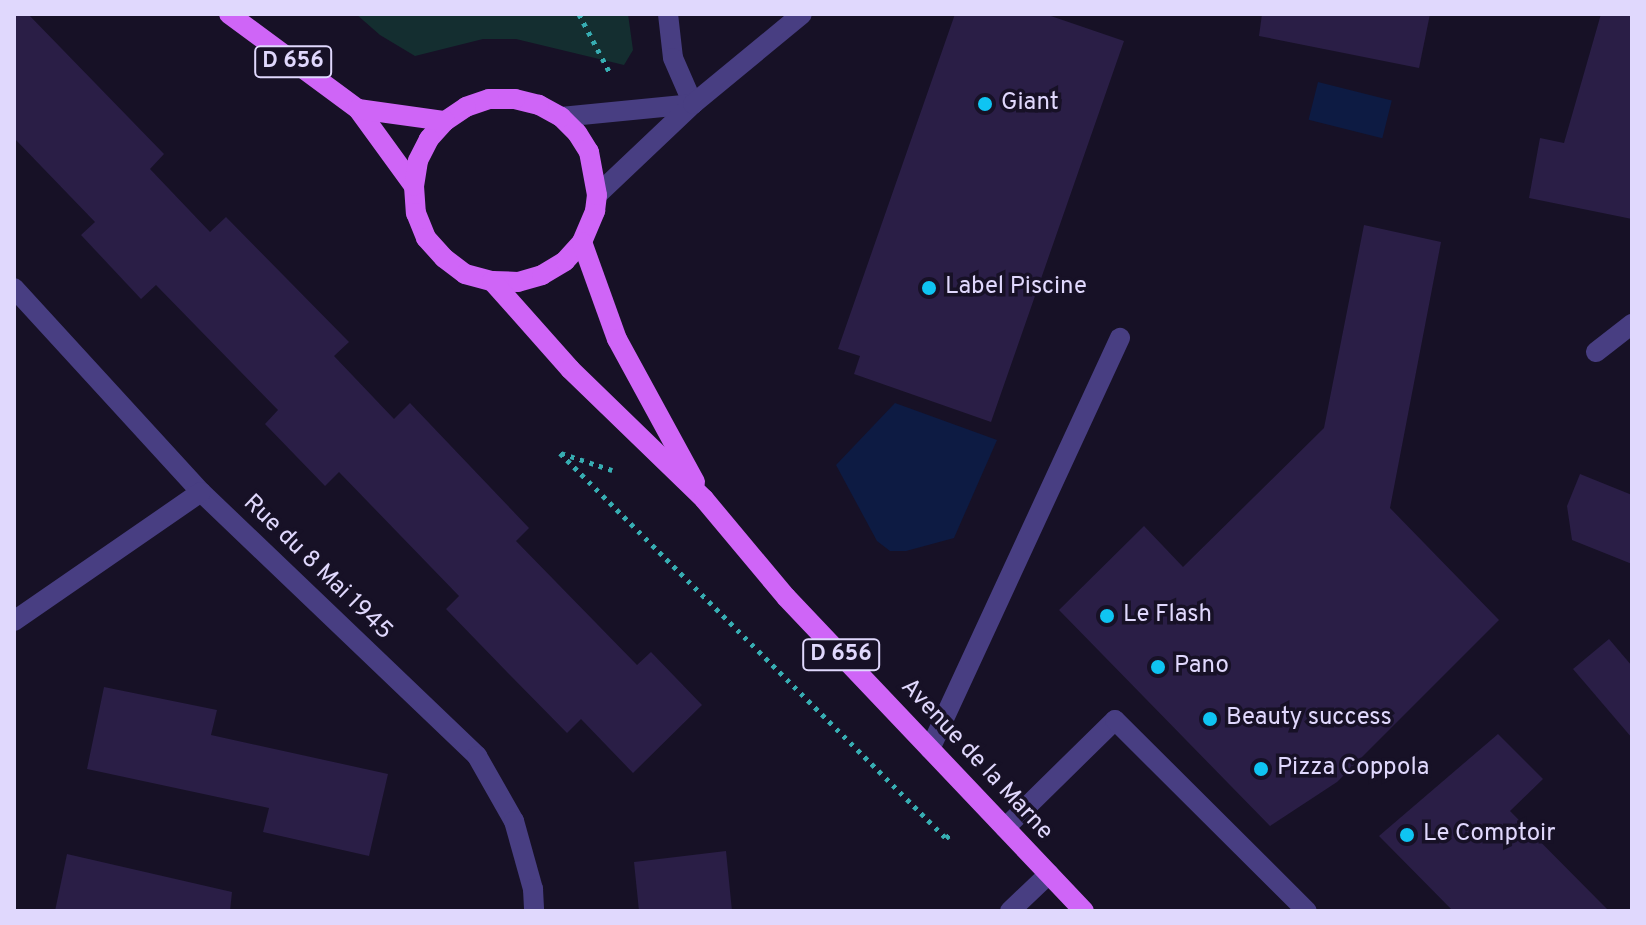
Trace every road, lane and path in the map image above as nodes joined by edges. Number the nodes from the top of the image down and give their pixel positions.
1 (229, 14) edge
2 (579, 14) edge
3 (668, 14) edge
4 (802, 14) edge
5 (610, 74) dead end
6 (693, 104) junction
7 (358, 109) junction
8 (561, 117) junction
9 (445, 121) junction
10 (414, 186) junction
11 (597, 195) junction
12 (582, 242) junction
13 (492, 281) junction
14 (14, 288) edge
15 (1632, 324) edge
16 (1120, 338) dead end
17 (1596, 352) dead end
18 (560, 453) dead end
19 (201, 492) junction
20 (704, 499) junction
21 (14, 621) edge
22 (930, 749) junction
23 (983, 805) junction
24 (1005, 828) junction
25 (1049, 874) junction
26 (534, 911) edge
27 (1010, 911) edge
28 (1084, 911) edge
29 (1307, 911) edge

1 - 7 main road, D 656
2 - 5 path
3 - 6 street
4 - 6 street
6 - 8 street
6 - 11 street
7 - 9 main road, D 656
7 - 10 main road, D 656
8 - 9 main road
8 - 11 main road
9 - 10 main road
10 - 13 main road
11 - 12 main road
12 - 13 main road
12 - 20 main road, Avenue de la Marne / D 656
13 - 20 main road, Avenue de la Marne / D 656
14 - 19 street, Rue du 8 Mai 1945
15 - 17 street
16 - 22 street
18 - 23 path
19 - 21 street
19 - 26 street, Rue du 8 Mai 1945
20 - 22 main road, Avenue de la Marne / D 656
22 - 23 main road, Avenue de la Marne / D 656
23 - 24 main road, Avenue de la Marne / D 656
24 - 25 main road, Avenue de la Marne / D 656
24 - 29 street
25 - 27 street
25 - 28 main road, Avenue de la Marne / D 656

